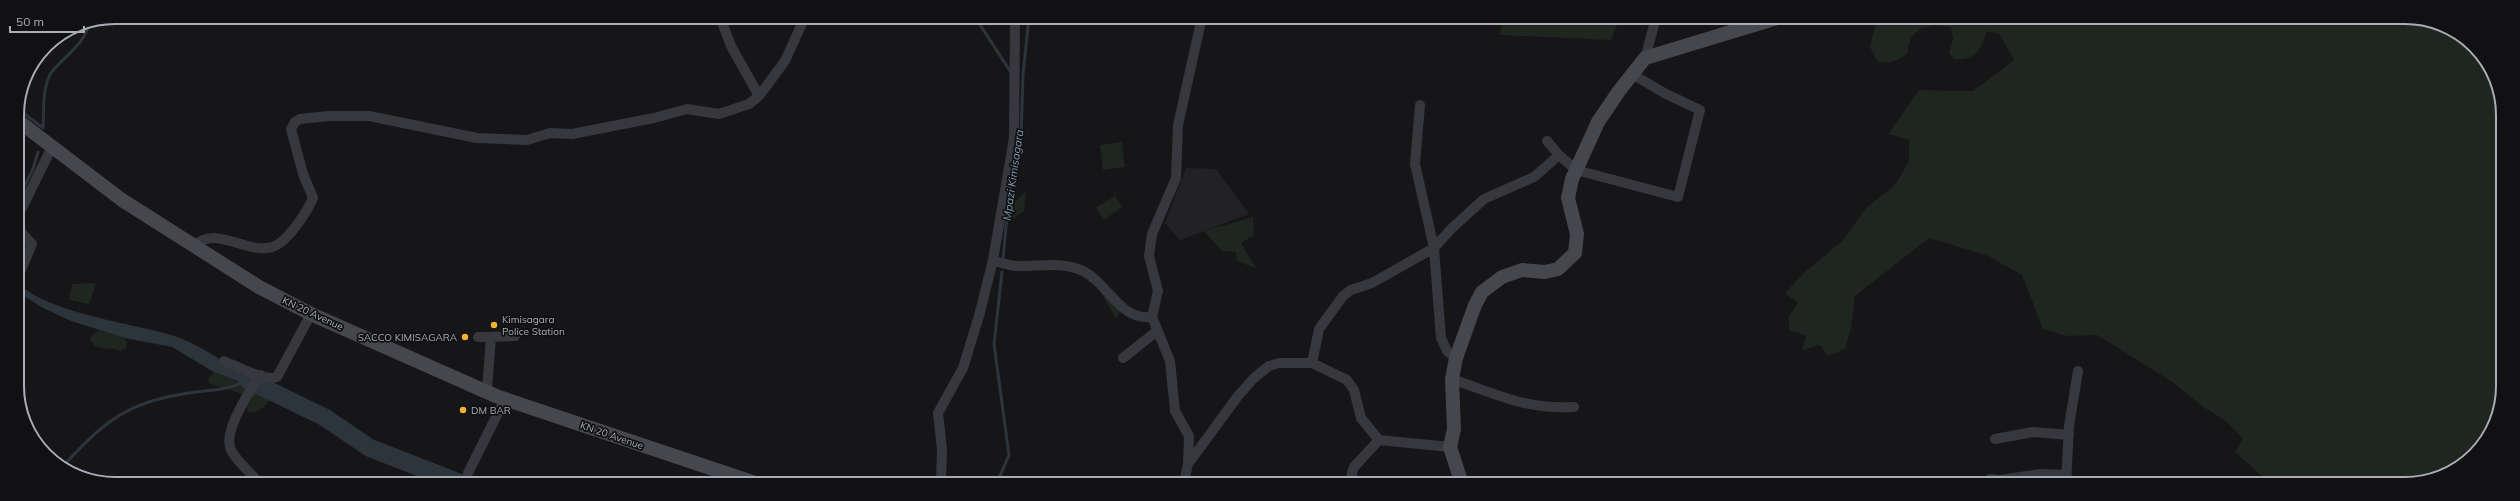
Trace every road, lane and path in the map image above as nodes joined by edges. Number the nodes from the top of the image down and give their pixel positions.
1 (723, 24) edge
2 (802, 24) edge
3 (1015, 24) edge
4 (1200, 24) edge
5 (1654, 24) edge
6 (1757, 24) edge
7 (1645, 58) junction
8 (1632, 74) junction
9 (759, 96) junction
10 (1420, 105) dead end
11 (24, 125) edge
12 (1547, 141) dead end
13 (52, 147) junction
14 (1559, 156) junction
15 (1576, 170) junction
16 (24, 204) edge
17 (24, 235) edge
18 (194, 247) junction
19 (1434, 248) junction
20 (993, 260) junction
21 (24, 263) edge
22 (311, 314) junction
23 (1152, 317) junction
24 (1157, 331) junction
25 (515, 336) dead end
26 (478, 337) dead end
27 (491, 337) junction
28 (1123, 358) dead end
29 (1456, 358) junction
30 (224, 361) dead end
31 (1312, 363) junction
32 (2078, 371) dead end
33 (260, 377) junction
34 (1452, 379) junction
35 (487, 390) junction
36 (505, 399) junction
37 (1574, 407) dead end
38 (2069, 435) junction
39 (1995, 439) dead end
40 (1380, 440) junction
41 (1450, 447) junction
42 (1188, 464) junction
43 (468, 473) dead end
44 (254, 477) edge
45 (737, 477) edge
46 (941, 477) edge
47 (1185, 477) edge
48 (1351, 477) edge
49 (1460, 477) edge
50 (2020, 477) edge
51 (2056, 477) edge
52 (2067, 477) edge

1 - 9 street
2 - 9 street
3 - 20 street
4 - 23 street
5 - 7 street
6 - 7 main road
7 - 8 main road
8 - 15 main road
8 - 15 street
9 - 18 street
10 - 19 street
11 - 13 main road, KN 20 Avenue
12 - 14 street
13 - 16 street
13 - 18 main road, KN 20 Avenue
14 - 15 street
14 - 19 street
15 - 29 main road
17 - 21 street
18 - 22 main road, KN 20 Avenue
19 - 29 street
19 - 31 street
20 - 23 street
20 - 46 street
22 - 33 street
22 - 35 main road, KN 20 Avenue
23 - 24 street
24 - 28 street
24 - 42 street
25 - 27 street
26 - 27 street
27 - 35 street
29 - 34 main road
30 - 33 street
31 - 40 street
31 - 42 street
32 - 38 street
33 - 44 street
34 - 37 street
34 - 41 main road
35 - 36 main road, KN 20 Avenue
36 - 43 street
36 - 45 main road, KN 20 Avenue
38 - 39 street
38 - 52 street
40 - 41 street
40 - 48 street
41 - 49 main road
42 - 47 street
50 - 51 street

